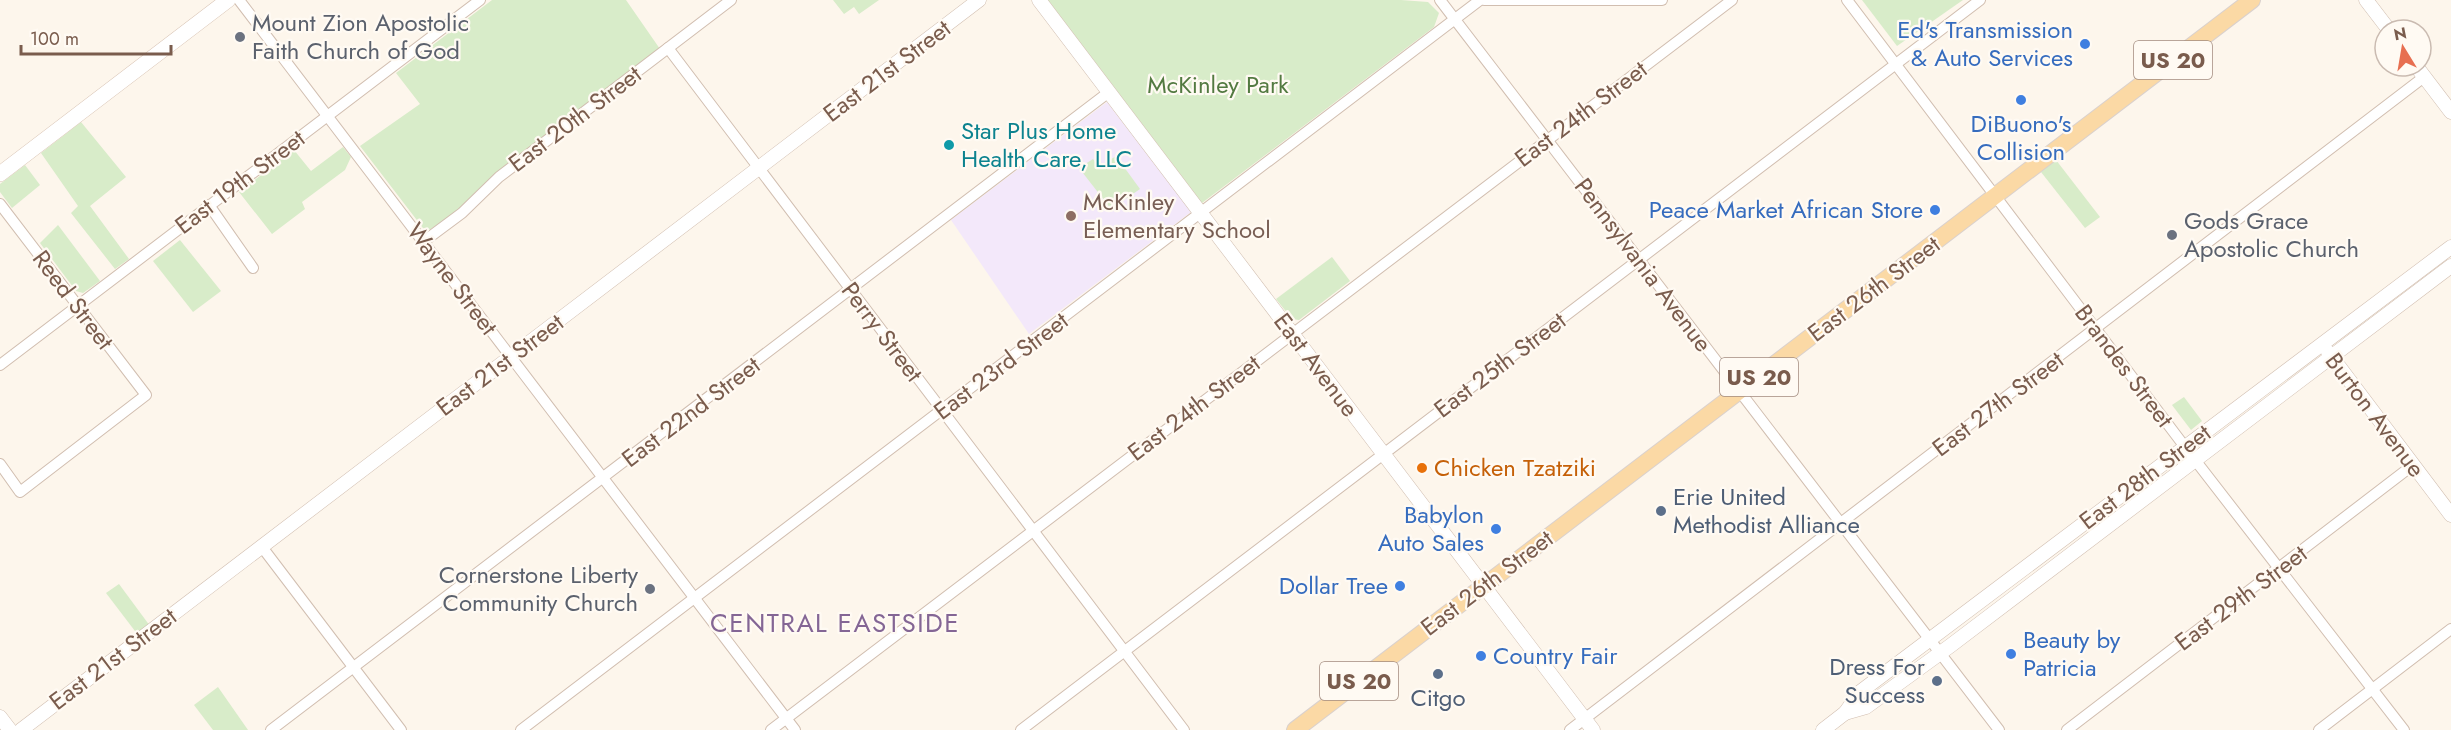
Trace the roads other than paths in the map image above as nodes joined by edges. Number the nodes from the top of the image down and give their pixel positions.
1 (228, 0) edge
2 (239, 0) edge
3 (480, 0) edge
4 (731, 0) edge
5 (980, 0) edge
6 (1039, 0) edge
7 (1440, 0) edge
8 (1482, 0) edge
9 (1662, 0) edge
10 (1732, 0) edge
11 (1847, 0) edge
12 (1980, 0) edge
13 (2252, 0) edge
14 (2366, 0) edge
15 (1455, 18) junction
16 (2380, 18) edge
17 (668, 48) junction
18 (1895, 64) junction
19 (2411, 78) edge
20 (2425, 78) edge
21 (1109, 92) junction
22 (2451, 112) edge
23 (328, 115) junction
24 (1547, 138) junction
25 (758, 168) junction
26 (0, 174) edge
27 (1995, 196) junction
28 (0, 204) edge
29 (209, 205) junction
30 (1201, 214) junction
31 (423, 242) junction
32 (2451, 247) edge
33 (1639, 259) junction
34 (253, 268) dead end
35 (2449, 272) edge
36 (851, 291) junction
37 (77, 306) junction
38 (2096, 330) junction
39 (1292, 333) junction
40 (2321, 342) junction
41 (511, 357) junction
42 (2332, 357) junction
43 (0, 365) edge
44 (1740, 391) junction
45 (942, 411) junction
46 (2186, 447) junction
47 (1384, 454) junction
48 (2196, 460) junction
49 (0, 464) edge
50 (2414, 465) junction
51 (603, 477) junction
52 (2451, 516) edge
53 (1841, 524) junction
54 (1033, 530) junction
55 (262, 547) junction
56 (2280, 569) junction
57 (1484, 586) junction
58 (694, 598) junction
59 (2451, 629) edge
60 (1930, 640) junction
61 (1125, 651) junction
62 (1940, 653) junction
63 (353, 668) junction
64 (2373, 689) junction
65 (1845, 713) junction
66 (0, 717) edge
67 (786, 718) junction
68 (1589, 724) edge
69 (10, 730) edge
70 (21, 730) edge
71 (271, 730) edge
72 (401, 730) edge
73 (521, 730) edge
74 (771, 730) edge
75 (795, 730) edge
76 (1021, 730) edge
77 (1184, 730) edge
78 (1295, 730) edge
79 (1570, 730) edge
80 (1823, 730) edge
81 (1999, 730) edge
82 (2067, 730) edge
83 (2319, 730) edge
84 (2404, 730) edge

1 - 26 main road
2 - 23 street, Wayne Street
3 - 23 street, East 19th Street
4 - 17 street, East 20th Street
5 - 25 street, East 21st Street
6 - 21 street, East Avenue
7 - 15 street, Pennsylvania Avenue
8 - 9 street
8 - 15 street, East 23rd Street
10 - 24 street, East 24th Street
11 - 18 street, Brandes Street
12 - 18 street, East 25th Street
13 - 27 main road, East 26th Street / US 20
14 - 16 street
15 - 24 street, Pennsylvania Avenue
15 - 30 street, East 23rd Street
17 - 25 street, Perry Street
17 - 31 street, East 20th Street
18 - 27 street, Brandes Street
18 - 33 street, East 25th Street
19 - 38 street, East 27th Street
20 - 22 street
21 - 30 street, East Avenue
21 - 36 street, East 22nd Street
23 - 29 street, East 19th Street
23 - 31 street, Wayne Street
24 - 33 street, Pennsylvania Avenue
24 - 39 street, East 24th Street
25 - 36 street, Perry Street
25 - 41 street, East 21st Street
27 - 38 street, Brandes Street
27 - 44 main road, East 26th Street / US 20
28 - 37 street, Reed Street
29 - 34 street
29 - 37 street, East 19th Street
30 - 39 street, East Avenue
30 - 45 street, East 23rd Street
31 - 41 street, Wayne Street
32 - 40 street, East 28th Street
33 - 44 street, Pennsylvania Avenue
33 - 47 street, East 25th Street
35 - 42 street, East 28th Street
36 - 45 street, Perry Street
36 - 51 street, East 22nd Street
37 - 43 street, East 19th Street
37 - 49 street, Reed Street
38 - 46 street, Brandes Street
38 - 53 street, East 27th Street
39 - 47 street, East Avenue
39 - 54 street, East 24th Street
40 - 42 street, Burton Avenue
40 - 46 street, East 28th Street
41 - 51 street, Wayne Street
41 - 55 street, East 21st Street
42 - 48 street, East 28th Street
42 - 50 street, Burton Avenue
44 - 53 street, Pennsylvania Avenue
44 - 57 main road, East 26th Street / US 20
45 - 54 street, Perry Street
45 - 58 street, East 23rd Street
46 - 48 street, Brandes Street
46 - 60 street, East 28th Street
47 - 57 street, East Avenue
47 - 61 street, East 25th Street
48 - 56 street, Brandes Street
48 - 62 street, East 28th Street
50 - 52 street, Burton Avenue
50 - 56 street, East 29th Street
51 - 58 street, Wayne Street
51 - 63 street, East 22nd Street
53 - 60 street, Pennsylvania Avenue
53 - 68 street, East 27th Street
54 - 61 street, Perry Street
54 - 67 street, East 24th Street
55 - 63 street
55 - 70 street, East 21st Street
56 - 64 street, Brandes Street
56 - 82 street, East 29th Street
57 - 68 street, East Avenue
57 - 78 main road, East 26th Street / US 20
58 - 67 street, Wayne Street
58 - 73 street, East 23rd Street
59 - 64 street
60 - 62 street, Pennsylvania Avenue
60 - 65 street, East 28th Street
61 - 76 street, East 25th Street
61 - 77 street, Perry Street
62 - 65 street, East 28th Street
62 - 81 street, Pennsylvania Avenue
63 - 71 street, East 22nd Street
63 - 72 street
64 - 83 street
64 - 84 street, Brandes Street
65 - 80 street, East 28th Street
66 - 69 street
67 - 74 street, East 24th Street
67 - 75 street, Wayne Street
68 - 79 street, East 27th Street

